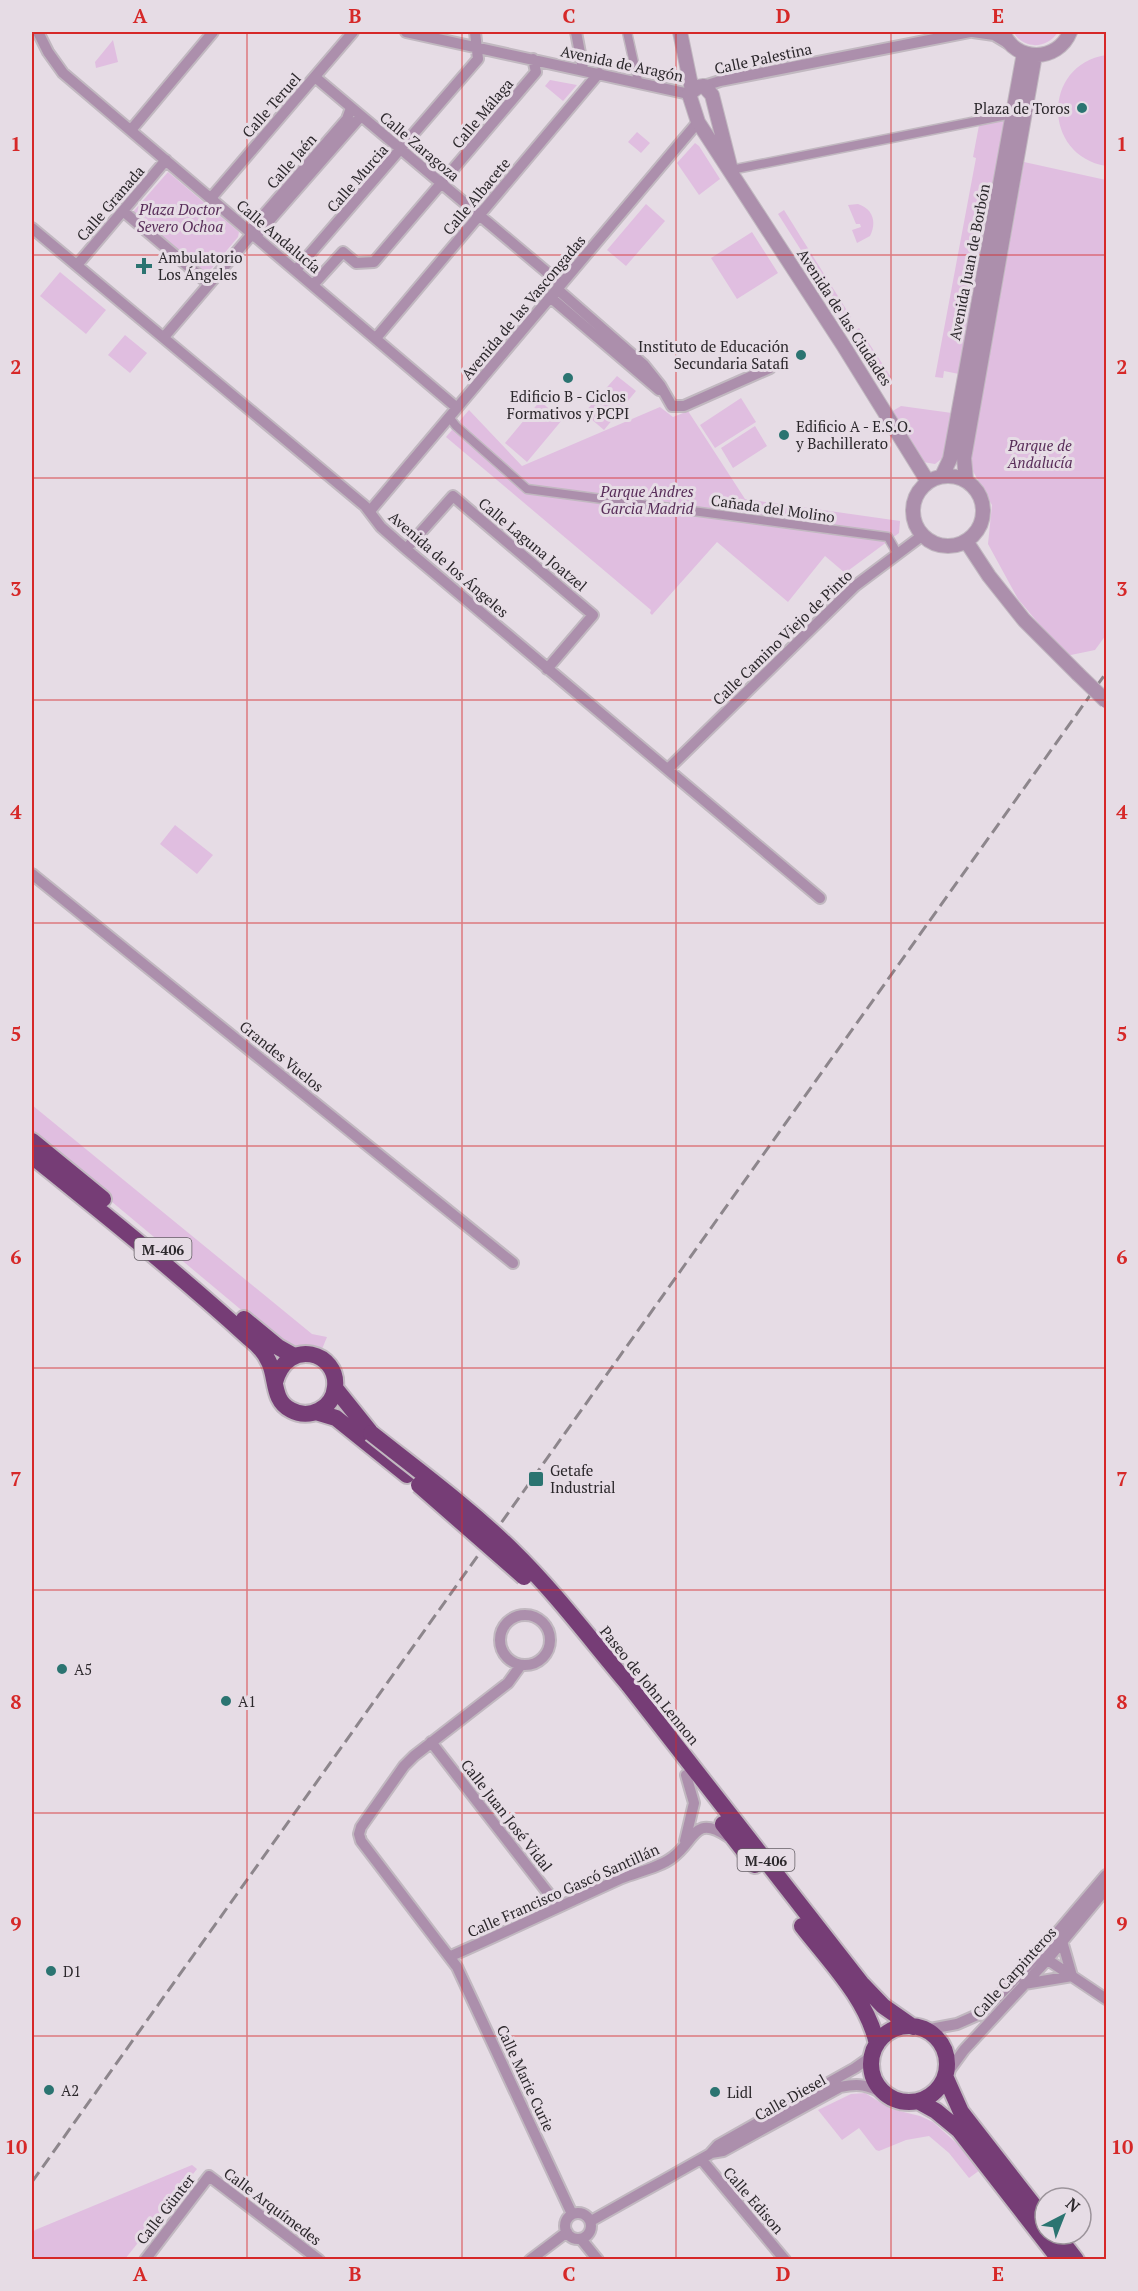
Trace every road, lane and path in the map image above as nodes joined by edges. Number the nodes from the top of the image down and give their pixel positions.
1 (38, 32) edge
2 (213, 32) edge
3 (353, 32) edge
4 (406, 32) edge
5 (475, 32) edge
6 (576, 32) edge
7 (627, 32) edge
8 (680, 32) edge
9 (971, 32) edge
10 (1003, 32) edge
11 (1070, 32) edge
12 (427, 34) edge
13 (922, 36) edge
14 (477, 46) junction
15 (1024, 52) junction
16 (533, 59) junction
17 (583, 69) junction
18 (599, 73) junction
19 (315, 77) junction
20 (638, 81) junction
21 (695, 90) junction
22 (351, 108) junction
23 (1014, 111) junction
24 (361, 116) junction
25 (719, 124) junction
26 (701, 125) junction
27 (131, 130) junction
28 (401, 150) junction
29 (166, 160) junction
30 (731, 170) junction
31 (441, 184) junction
32 (211, 198) junction
33 (123, 211) junction
34 (479, 216) junction
35 (32, 228) edge
36 (252, 234) junction
37 (77, 265) junction
38 (296, 270) junction
39 (209, 284) junction
40 (313, 285) junction
41 (556, 290) junction
42 (164, 337) junction
43 (376, 338) junction
44 (770, 368) dead end
45 (457, 408) junction
46 (449, 417) junction
47 (942, 476) junction
48 (966, 480) junction
49 (928, 482) junction
50 (370, 511) junction
51 (923, 535) junction
52 (966, 541) junction
53 (406, 549) junction
54 (897, 553) junction
55 (547, 669) junction
56 (1107, 701) edge
57 (668, 769) junction
58 (32, 874) edge
59 (820, 898) dead end
60 (32, 1141) edge
61 (32, 1156) edge
62 (513, 1263) dead end
63 (294, 1356) junction
64 (275, 1382) junction
65 (335, 1388) junction
66 (316, 1412) junction
67 (367, 1435) junction
68 (520, 1665) junction
69 (624, 1687) junction
70 (431, 1742) junction
71 (686, 1775) junction
72 (738, 1843) junction
73 (683, 1847) junction
74 (1107, 1875) edge
75 (1107, 1889) edge
76 (559, 1907) junction
77 (1062, 1941) junction
78 (450, 1956) junction
79 (1043, 1957) junction
80 (1072, 1976) junction
81 (1023, 1984) junction
82 (1107, 2000) edge
83 (919, 2028) junction
84 (874, 2050) junction
85 (945, 2076) junction
86 (885, 2094) junction
87 (918, 2101) junction
88 (706, 2156) junction
89 (209, 2176) joint
90 (1033, 2213) edge
91 (572, 2214) junction
92 (1033, 2216) edge
93 (591, 2221) junction
94 (567, 2232) junction
95 (581, 2239) junction
96 (1066, 2246) edge
97 (145, 2259) edge
98 (319, 2259) edge
99 (530, 2259) edge
100 (598, 2259) edge
101 (785, 2259) edge
102 (1076, 2259) edge

1 - 27 street, Calle Andalucía
2 - 27 street
3 - 19 street, Calle Teruel
4 - 12 street, Avenida de Aragón
5 - 14 street
6 - 17 street
7 - 20 street
8 - 21 street, Avenida de las Ciudades
9 - 13 street, Calle Palestina
9 - 15 street, Calle Palestina
10 - 15 street
11 - 15 street
12 - 14 street, Avenida de Aragón
13 - 21 street, Calle Palestina
14 - 16 street, Avenida de Aragón
14 - 28 street, Calle Murcia
15 - 23 street, Avenida Juan de Borbón
15 - 48 street, Avenida Juan de Borbón
16 - 17 street, Avenida de Aragón
16 - 31 street, Calle Málaga
17 - 18 street, Avenida de Aragón
18 - 20 street, Avenida de Aragón
18 - 34 street, Calle Albacete
19 - 22 street, Calle Zaragoza
19 - 32 street, Calle Teruel
20 - 21 street, Avenida de Aragón
21 - 25 street, Avenida de las Ciudades
21 - 26 street, Avenida de las Ciudades
22 - 24 street, Calle Zaragoza
22 - 36 street, Calle Jaén
23 - 30 street
23 - 47 street, Avenida Juan de Borbón
24 - 28 street, Calle Zaragoza
24 - 36 street, Calle Jaén
25 - 26 street
25 - 30 street, Avenida de las Ciudades
26 - 30 street, Avenida de las Ciudades
26 - 41 street, Avenida de las Vascongadas
27 - 29 street, Calle Andalucía
28 - 31 street, Calle Zaragoza
28 - 38 street, Calle Murcia
29 - 32 street, Calle Andalucía
29 - 33 street, Calle Granada
30 - 49 street, Avenida de las Ciudades
31 - 34 street, Calle Zaragoza
31 - 40 street
32 - 36 street, Calle Andalucía
33 - 37 street, Calle Granada
33 - 39 street
34 - 41 street, Calle Zaragoza
34 - 43 street, Calle Albacete
35 - 37 street, Avenida de los Ángeles
36 - 38 street, Calle Andalucía
36 - 39 street
37 - 42 street, Avenida de los Ángeles
38 - 40 street, Calle Andalucía
39 - 42 street
40 - 43 street, Calle Andalucía
41 - 44 street, Calle Zaragoza
41 - 45 street, Avenida de las Vascongadas
42 - 50 street, Avenida de los Ángeles
43 - 45 street, Calle Andalucía
45 - 46 street, Avenida de las Vascongadas
46 - 50 street, Avenida de las Vascongadas
46 - 54 street, Cañada del Molino
47 - 48 street
47 - 49 street
48 - 52 street
49 - 51 street
50 - 53 street, Avenida de los Ángeles
51 - 52 street
51 - 54 street, Calle Camino Viejo de Pinto
52 - 56 street, bridge
53 - 55 street, Avenida de los Ángeles
53 - 55 street, Calle Laguna Joatzel
54 - 57 street, Calle Camino Viejo de Pinto
55 - 57 street, Avenida de los Ángeles
57 - 59 street, Avenida de los Ángeles
58 - 62 street, Grandes Vuelos
60 - 63 highway, M-406
61 - 64 highway, M-406
63 - 64 highway
63 - 65 highway, M-406
64 - 66 highway, M-406
65 - 66 highway
65 - 67 highway, Paseo de John Lennon / M-406
66 - 67 highway, Paseo de John Lennon / M-406
67 - 69 highway, Paseo de John Lennon / M-406, bridge
68 - 68 street
68 - 70 street
69 - 71 highway, Paseo de John Lennon / M-406
69 - 83 highway, Paseo de John Lennon / M-406
70 - 76 street, Calle Juan José Vidal
70 - 78 street, Calle Marie Curie
71 - 72 highway, Paseo de John Lennon / M-406
71 - 73 street
72 - 73 street, Calle Francisco Gascó Santillán
72 - 84 highway, Paseo de John Lennon / M-406
73 - 76 street, Calle Francisco Gascó Santillán
74 - 79 street, Calle Carpinteros
75 - 77 street, Calle Carpinteros
76 - 78 street, Calle Francisco Gascó Santillán
77 - 79 street, Calle Carpinteros
77 - 80 street
78 - 91 street, Calle Marie Curie
79 - 80 street
79 - 81 street, Calle Carpinteros
79 - 83 street, Calle Carpinteros
80 - 81 street
80 - 82 street
81 - 85 street, Calle Carpinteros
83 - 84 highway
83 - 85 highway, M-406
84 - 86 highway, M-406
84 - 88 street, Calle Diesel
85 - 87 highway
85 - 90 highway, M-406
86 - 87 highway, M-406
86 - 88 street, Calle Diesel
87 - 92 highway, M-406
88 - 93 street, Calle Diesel
88 - 101 street, Calle Edison
89 - 97 street, Calle Günter
89 - 98 street, Calle Arquímedes
91 - 93 street
91 - 94 street
93 - 95 street
94 - 95 street
94 - 99 street
95 - 100 street
96 - 102 highway

